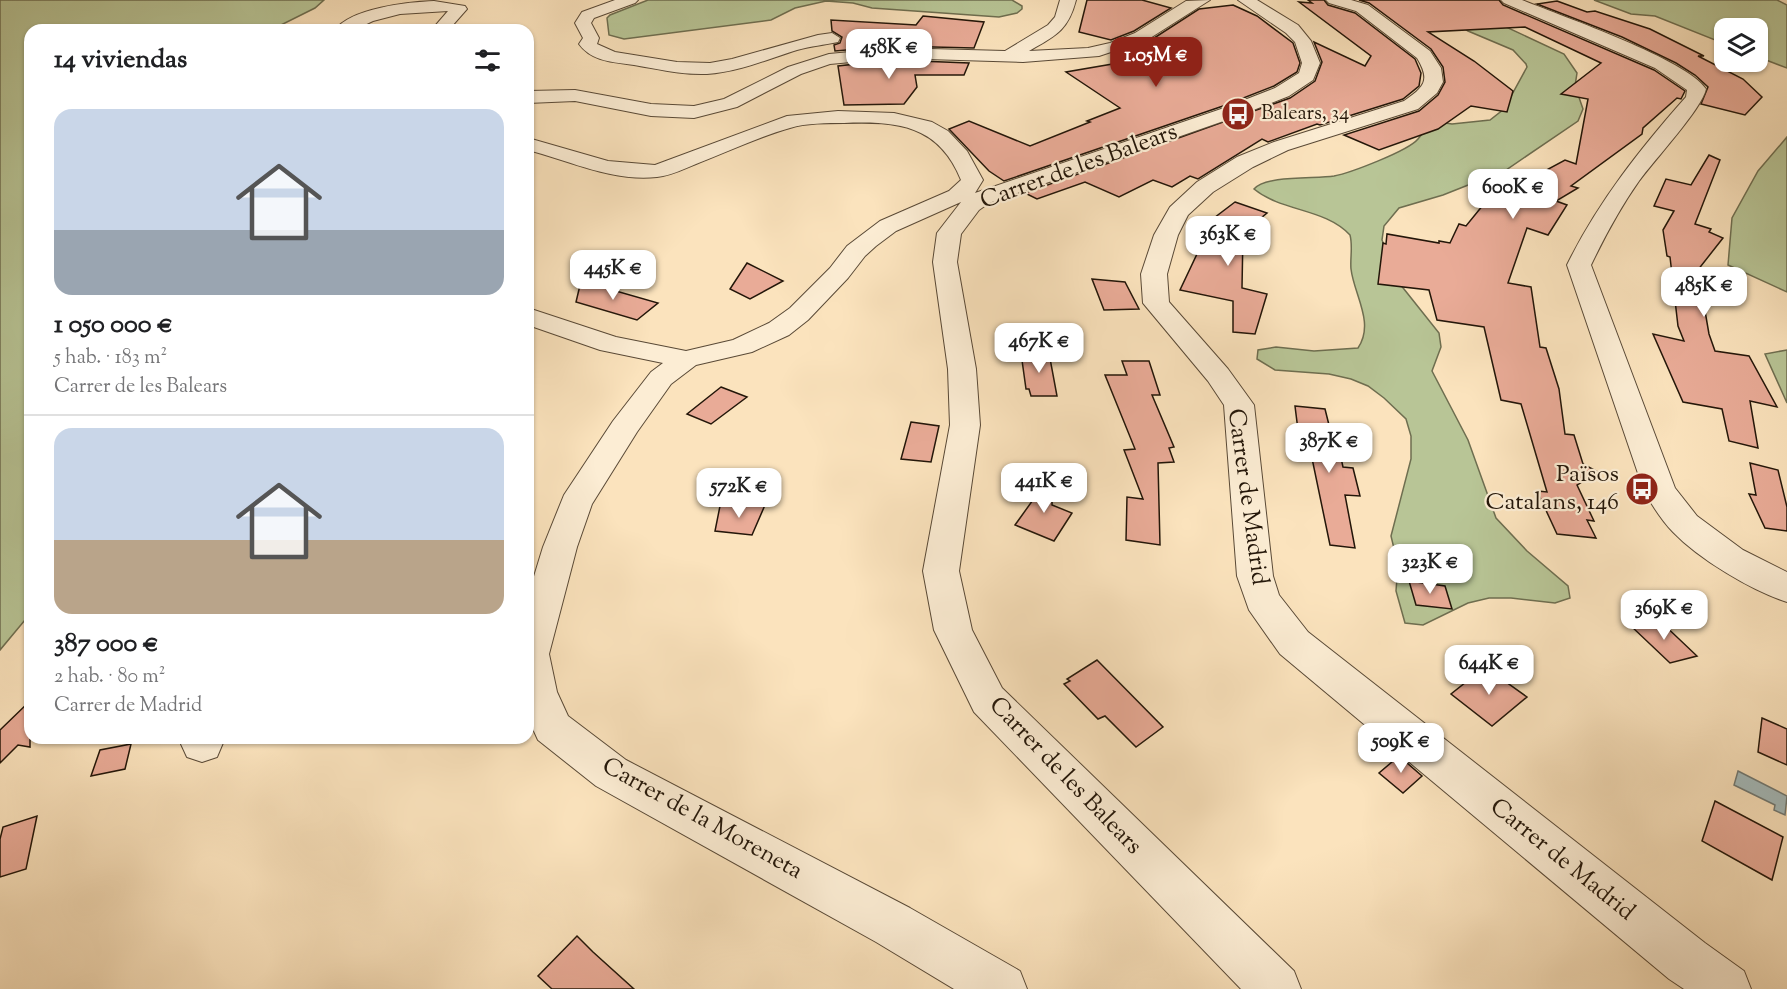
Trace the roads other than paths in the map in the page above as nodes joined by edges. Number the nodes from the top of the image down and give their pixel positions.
1 (630, 0) edge
2 (1068, 0) edge
3 (1202, 0) edge
4 (1246, 0) edge
5 (1334, 0) edge
6 (1509, 0) edge
7 (352, 24) edge
8 (445, 24) edge
9 (1012, 55) junction
10 (534, 97) edge
11 (534, 146) edge
12 (977, 192) junction
13 (534, 318) edge
14 (686, 359) junction
15 (1787, 588) edge
16 (534, 640) edge
17 (534, 676) edge
18 (1002, 989) edge
19 (1276, 989) edge
20 (1726, 989) edge

1 - 9 street
2 - 9 street
3 - 9 street
4 - 12 street, Carrer de les Balears
5 - 20 street, Carrer de Madrid
6 - 15 street
7 - 8 street
9 - 10 street
11 - 12 street
12 - 14 street, Carrer de la Moreneta
12 - 19 street, Carrer de les Balears
13 - 14 street
14 - 16 street, Carrer de la Moreneta
17 - 18 street, Carrer de la Moreneta

